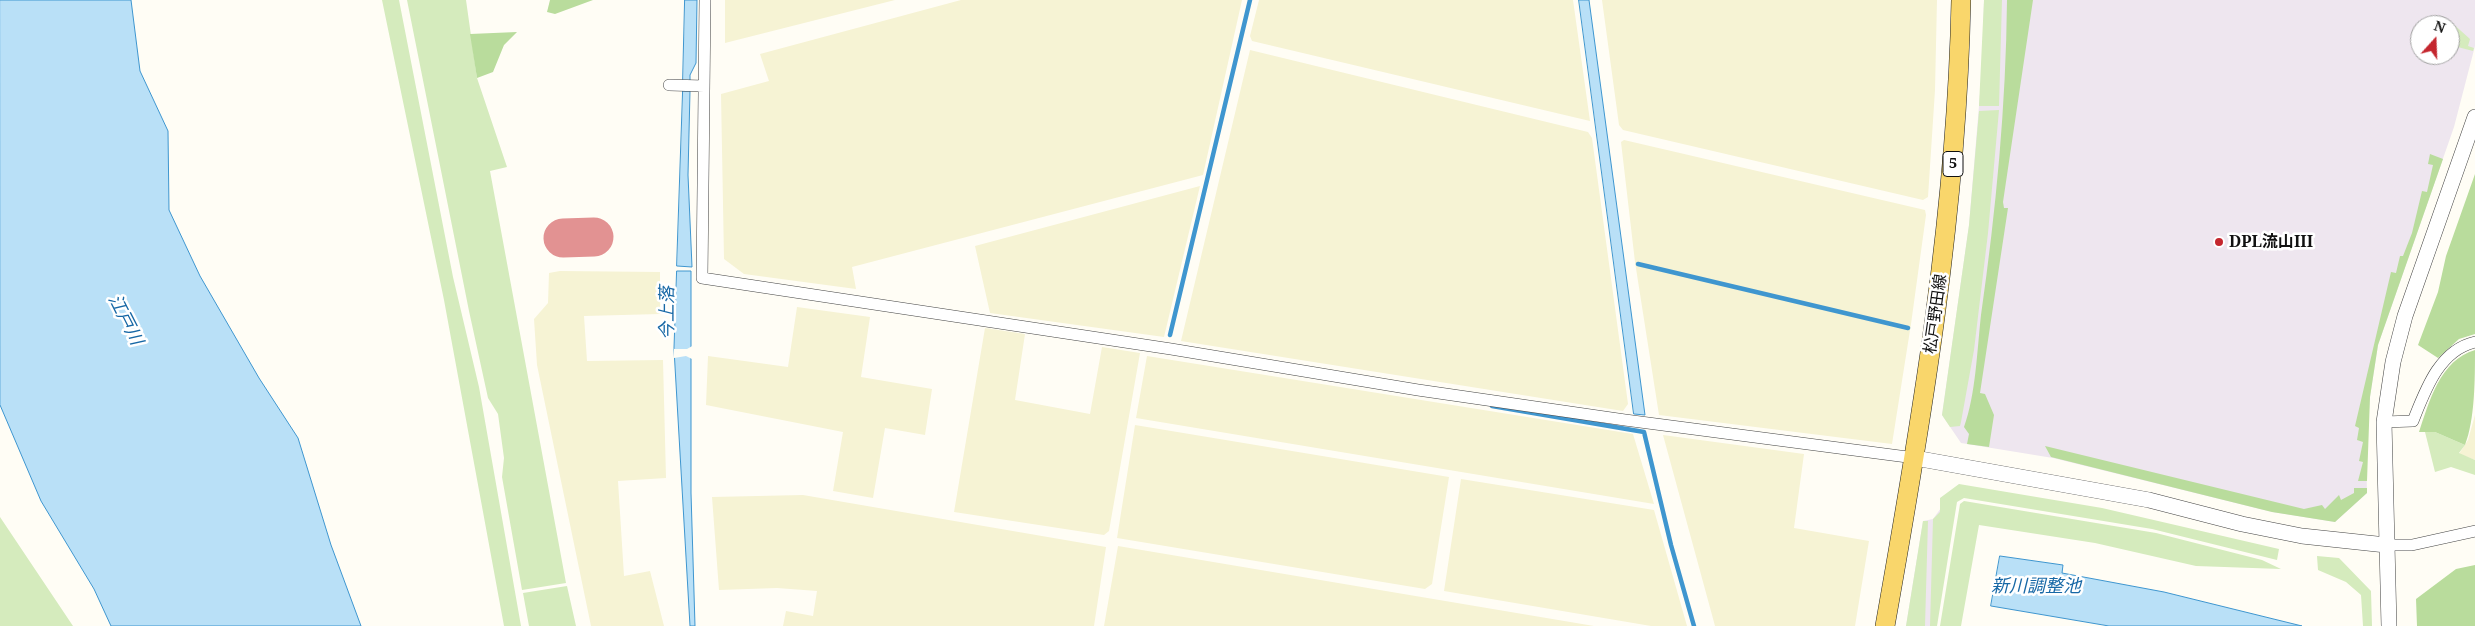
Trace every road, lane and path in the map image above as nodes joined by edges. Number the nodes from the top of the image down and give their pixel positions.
1 (704, 0) edge
2 (1962, 0) edge
3 (674, 85) dead end
4 (699, 86) junction
5 (2475, 117) edge
6 (2473, 133) edge
7 (2475, 342) edge
8 (2384, 422) junction
9 (1915, 458) junction
10 (2475, 531) edge
11 (2386, 545) junction
12 (1885, 626) edge
13 (2389, 626) edge

1 - 4 street
2 - 9 main road, 松戸野田線 / 5
3 - 4 street
4 - 9 street
5 - 6 street
6 - 8 street
7 - 8 street
8 - 11 street
9 - 11 street
9 - 12 main road, 松戸野田線 / 5
10 - 11 street
11 - 13 street

